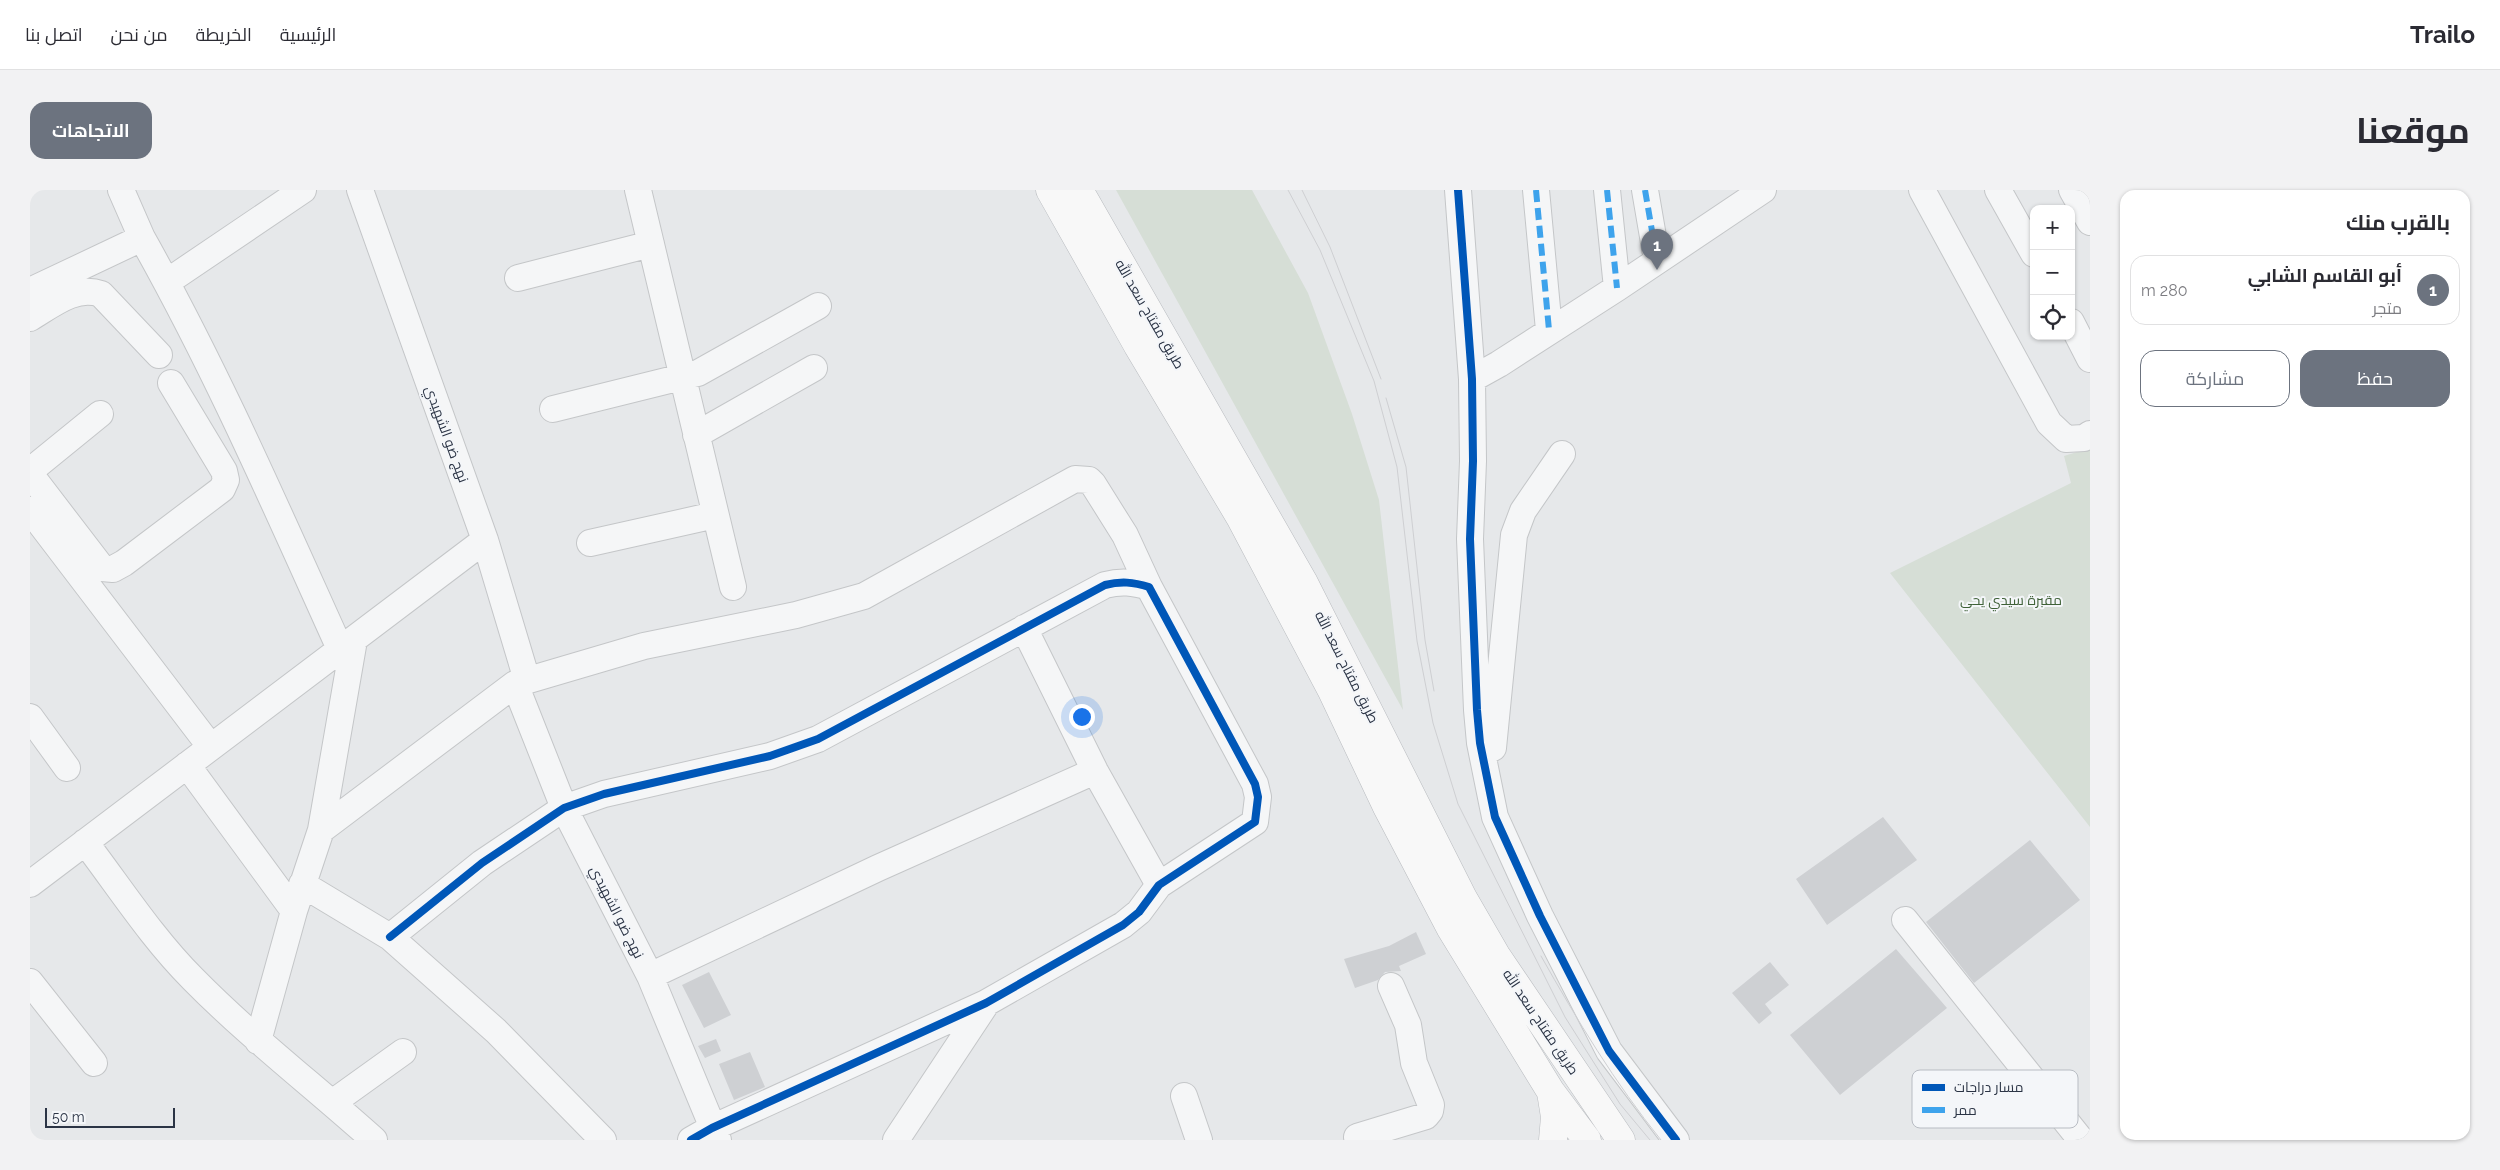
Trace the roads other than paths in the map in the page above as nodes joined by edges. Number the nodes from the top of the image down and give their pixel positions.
1 (121, 190) edge
2 (303, 190) edge
3 (360, 190) edge
4 (638, 190) edge
5 (1050, 190) edge
6 (1080, 190) edge
7 (1458, 190) edge
8 (1536, 190) edge
9 (1607, 190) edge
10 (1645, 190) edge
11 (1922, 190) edge
12 (1998, 190) edge
13 (2072, 190) edge
14 (1759, 191) edge
15 (2090, 222) edge
16 (142, 238) junction
17 (651, 244) junction
18 (2032, 250) edge
19 (1657, 260) junction
20 (518, 278) dead end
21 (167, 282) junction
22 (1617, 288) junction
23 (30, 291) edge
24 (818, 306) dead end
25 (30, 318) edge
26 (1549, 330) junction
27 (159, 355) dead end
28 (814, 368) dead end
29 (683, 377) junction
30 (1472, 379) junction
31 (171, 384) dead end
32 (554, 409) dead end
33 (100, 414) dead end
34 (2090, 434) edge
35 (696, 435) junction
36 (1562, 454) dead end
37 (30, 473) edge
38 (30, 510) edge
39 (715, 515) junction
40 (485, 540) junction
41 (590, 543) dead end
42 (733, 587) dead end
43 (1149, 587) junction
44 (1024, 628) junction
45 (347, 645) junction
46 (521, 682) junction
47 (30, 717) edge
48 (210, 746) junction
49 (186, 765) junction
50 (67, 768) dead end
51 (1095, 771) junction
52 (1489, 792) junction
53 (564, 808) junction
54 (321, 830) junction
55 (85, 842) junction
56 (30, 884) edge
57 (302, 884) junction
58 (1159, 885) junction
59 (294, 911) junction
60 (1905, 920) dead end
61 (390, 937) junction
62 (650, 976) junction
63 (30, 982) edge
64 (1391, 986) dead end
65 (986, 1003) junction
66 (258, 1041) junction
67 (403, 1052) dead end
68 (94, 1064) dead end
69 (2025, 1070) edge
70 (1551, 1092) junction
71 (1184, 1096) dead end
72 (332, 1102) junction
73 (2071, 1128) edge
74 (707, 1136) edge
75 (1354, 1139) edge
76 (374, 1140) edge
77 (603, 1140) edge
78 (896, 1140) edge
79 (1200, 1140) edge
80 (1553, 1140) edge
81 (1587, 1140) edge
82 (1621, 1140) edge
83 (1676, 1140) edge
84 (2081, 1140) edge

1 - 16 street
2 - 21 street
3 - 40 street, نهج ضو الشهيدي
4 - 17 street
5 - 70 highway, طريق مفتاح سعد الله
6 - 82 highway, طريق مفتاح سعد الله
7 - 30 street
8 - 26 street
9 - 22 street
10 - 19 street
11 - 34 street
12 - 18 street
13 - 15 street
14 - 19 street
16 - 21 street
16 - 23 street
17 - 20 street
17 - 29 street
19 - 22 street
21 - 45 street
22 - 26 street
24 - 29 street
25 - 27 street
26 - 30 street
28 - 35 street
29 - 32 street
29 - 35 street
30 - 52 street
31 - 37 street
33 - 37 street
35 - 39 street
36 - 52 street
38 - 48 street
39 - 41 street
39 - 42 street
40 - 45 street
40 - 46 street, نهج ضو الشهيدي
43 - 44 street
43 - 46 street
43 - 58 street
44 - 51 street
44 - 53 street
45 - 48 street
45 - 54 street
46 - 53 street, نهج ضو الشهيدي
46 - 54 street
47 - 50 street
48 - 49 street
49 - 55 street
49 - 59 street
51 - 58 street
51 - 62 street
52 - 83 street
53 - 61 street
53 - 62 street, نهج ضو الشهيدي
54 - 57 street
55 - 56 street
55 - 66 street
57 - 59 street
57 - 61 street
58 - 65 street
59 - 66 street
60 - 69 street
61 - 77 street
62 - 74 street, نهج ضو الشهيدي
63 - 68 street
64 - 75 street
65 - 74 street
65 - 78 street
66 - 72 street
67 - 72 street
70 - 80 highway
70 - 81 highway, طريق مفتاح سعد الله
71 - 79 street
72 - 76 street
73 - 84 street

